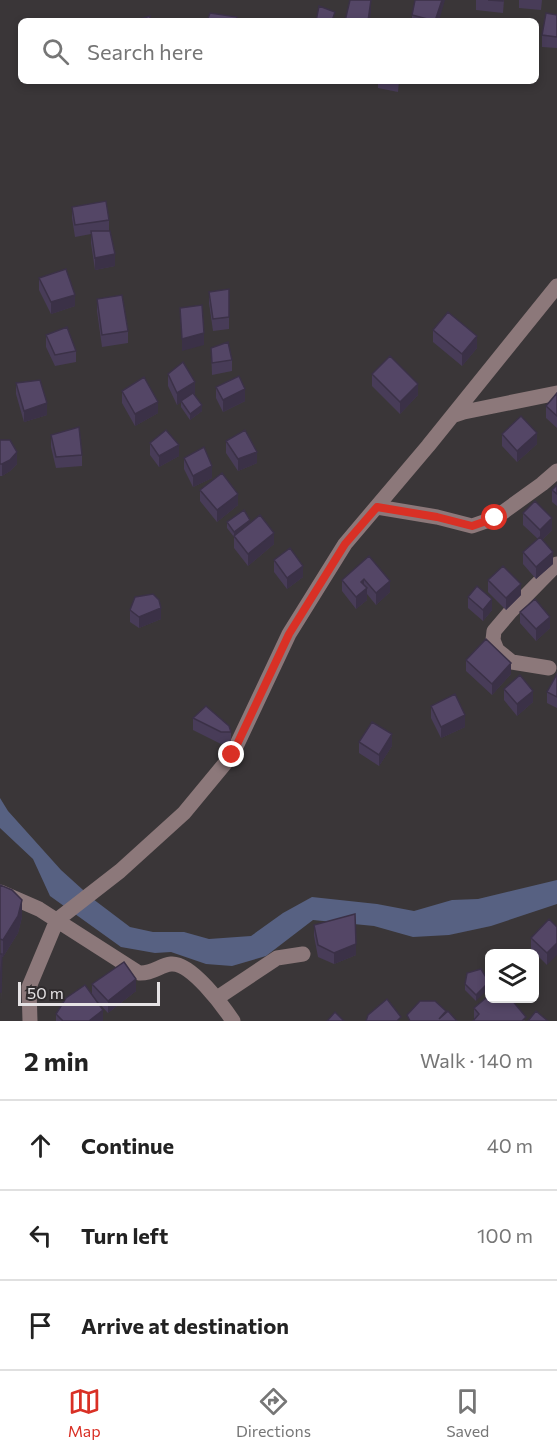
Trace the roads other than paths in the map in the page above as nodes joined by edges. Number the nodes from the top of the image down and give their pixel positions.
1 (557, 286) edge
2 (557, 393) edge
3 (452, 417) junction
4 (557, 471) edge
5 (377, 507) junction
6 (557, 564) edge
7 (549, 669) dead end
8 (0, 892) edge
9 (57, 920) junction
10 (303, 954) dead end
11 (217, 998) junction
12 (30, 1021) edge
13 (234, 1021) edge

1 - 3 street
2 - 3 street
3 - 5 street
4 - 5 street
5 - 9 street
6 - 7 street
8 - 9 street
9 - 11 street
9 - 12 street
10 - 11 street
11 - 13 street

